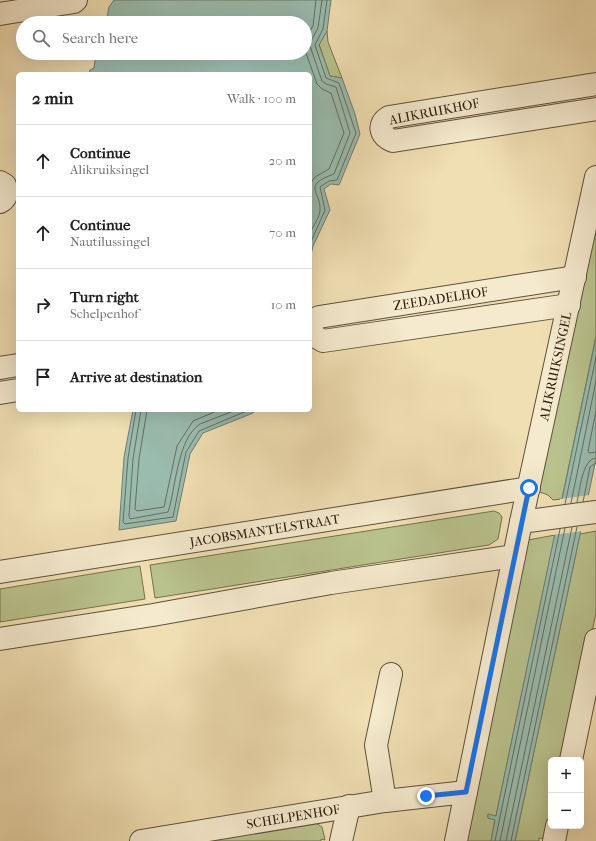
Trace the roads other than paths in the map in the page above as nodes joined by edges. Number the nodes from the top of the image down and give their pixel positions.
1 (76, 0) edge
2 (0, 14) edge
3 (596, 84) edge
4 (596, 109) edge
5 (596, 177) edge
6 (0, 182) edge
7 (0, 202) edge
8 (575, 277) junction
9 (569, 305) junction
10 (312, 321) edge
11 (312, 336) edge
12 (16, 365) edge
13 (0, 368) edge
14 (16, 390) edge
15 (0, 393) edge
16 (529, 488) junction
17 (596, 512) edge
18 (530, 520) junction
19 (514, 556) junction
20 (0, 572) edge
21 (0, 639) edge
22 (596, 640) edge
23 (390, 674) dead end
24 (572, 757) edge
25 (466, 792) junction
26 (385, 801) junction
27 (349, 806) junction
28 (556, 829) edge
29 (141, 841) edge
30 (341, 841) edge
31 (456, 841) edge
32 (554, 841) edge

1 - 2 street
3 - 4 street, ALIKRUIKHOF
5 - 8 street, ALIKRUIKSINGEL
6 - 7 street
8 - 9 street, ALIKRUIKSINGEL
8 - 10 street, ZEEDADELHOF
9 - 11 street, ZEEDADELHOF
9 - 16 street, ALIKRUIKSINGEL
12 - 13 street
14 - 15 street
16 - 18 street, ALIKRUIKSINGEL
16 - 20 street, JACOBSMANTELSTRAAT
17 - 18 street
18 - 19 street, ALIKRUIKSINGEL
19 - 21 street
19 - 25 street, ALIKRUIKSINGEL
22 - 24 street
23 - 26 street
25 - 26 street, SCHELPENHOF
25 - 31 street, ALIKRUIKSINGEL
26 - 27 street, SCHELPENHOF
27 - 29 street, SCHELPENHOF
27 - 30 street, SCHELPENHOF
28 - 32 street

